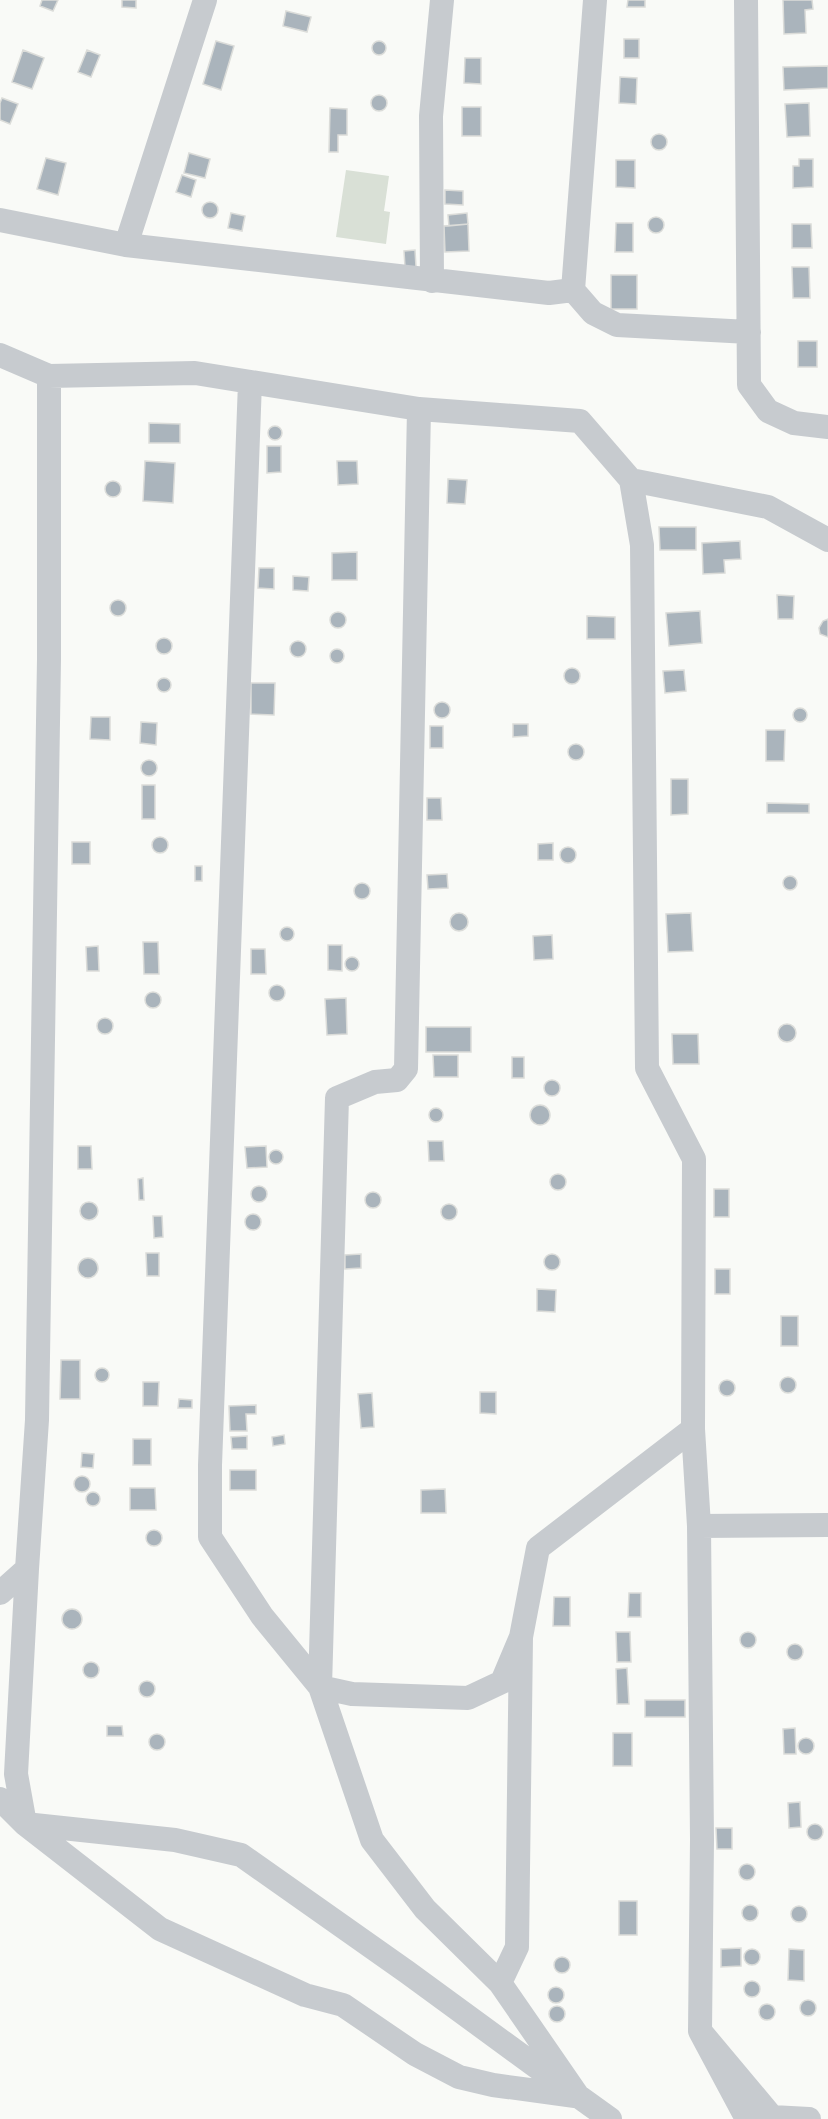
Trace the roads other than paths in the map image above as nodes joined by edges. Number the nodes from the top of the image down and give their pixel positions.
1 (205, 0) edge
2 (442, 0) edge
3 (595, 0) edge
4 (746, 0) edge
5 (0, 220) edge
6 (126, 244) junction
7 (432, 281) junction
8 (573, 290) junction
9 (749, 332) junction
10 (0, 356) edge
11 (49, 376) junction
12 (250, 381) junction
13 (419, 409) junction
14 (828, 427) edge
15 (631, 480) junction
16 (828, 540) edge
17 (693, 1429) junction
18 (828, 1525) edge
19 (699, 1526) junction
20 (27, 1569) junction
21 (0, 1593) edge
22 (522, 1637) junction
23 (320, 1687) junction
24 (0, 1799) edge
25 (25, 1824) junction
26 (500, 1983) junction
27 (700, 2031) junction
28 (578, 2096) junction
29 (610, 2119) edge
30 (747, 2119) edge
31 (809, 2119) edge

1 - 6 street
2 - 7 street
3 - 8 street
4 - 9 street
5 - 6 street
6 - 7 street
7 - 8 street
8 - 9 street
9 - 14 street
10 - 11 street
11 - 12 street
11 - 20 street
12 - 13 street
12 - 23 street
13 - 15 street
13 - 23 street
15 - 16 street
15 - 17 street
17 - 19 street
17 - 22 street
18 - 19 street
19 - 27 street
20 - 21 street
20 - 25 street
22 - 23 street
22 - 26 street
23 - 26 street
24 - 25 street
25 - 28 street
25 - 28 street
26 - 28 street
27 - 30 street
27 - 31 street
28 - 29 street

